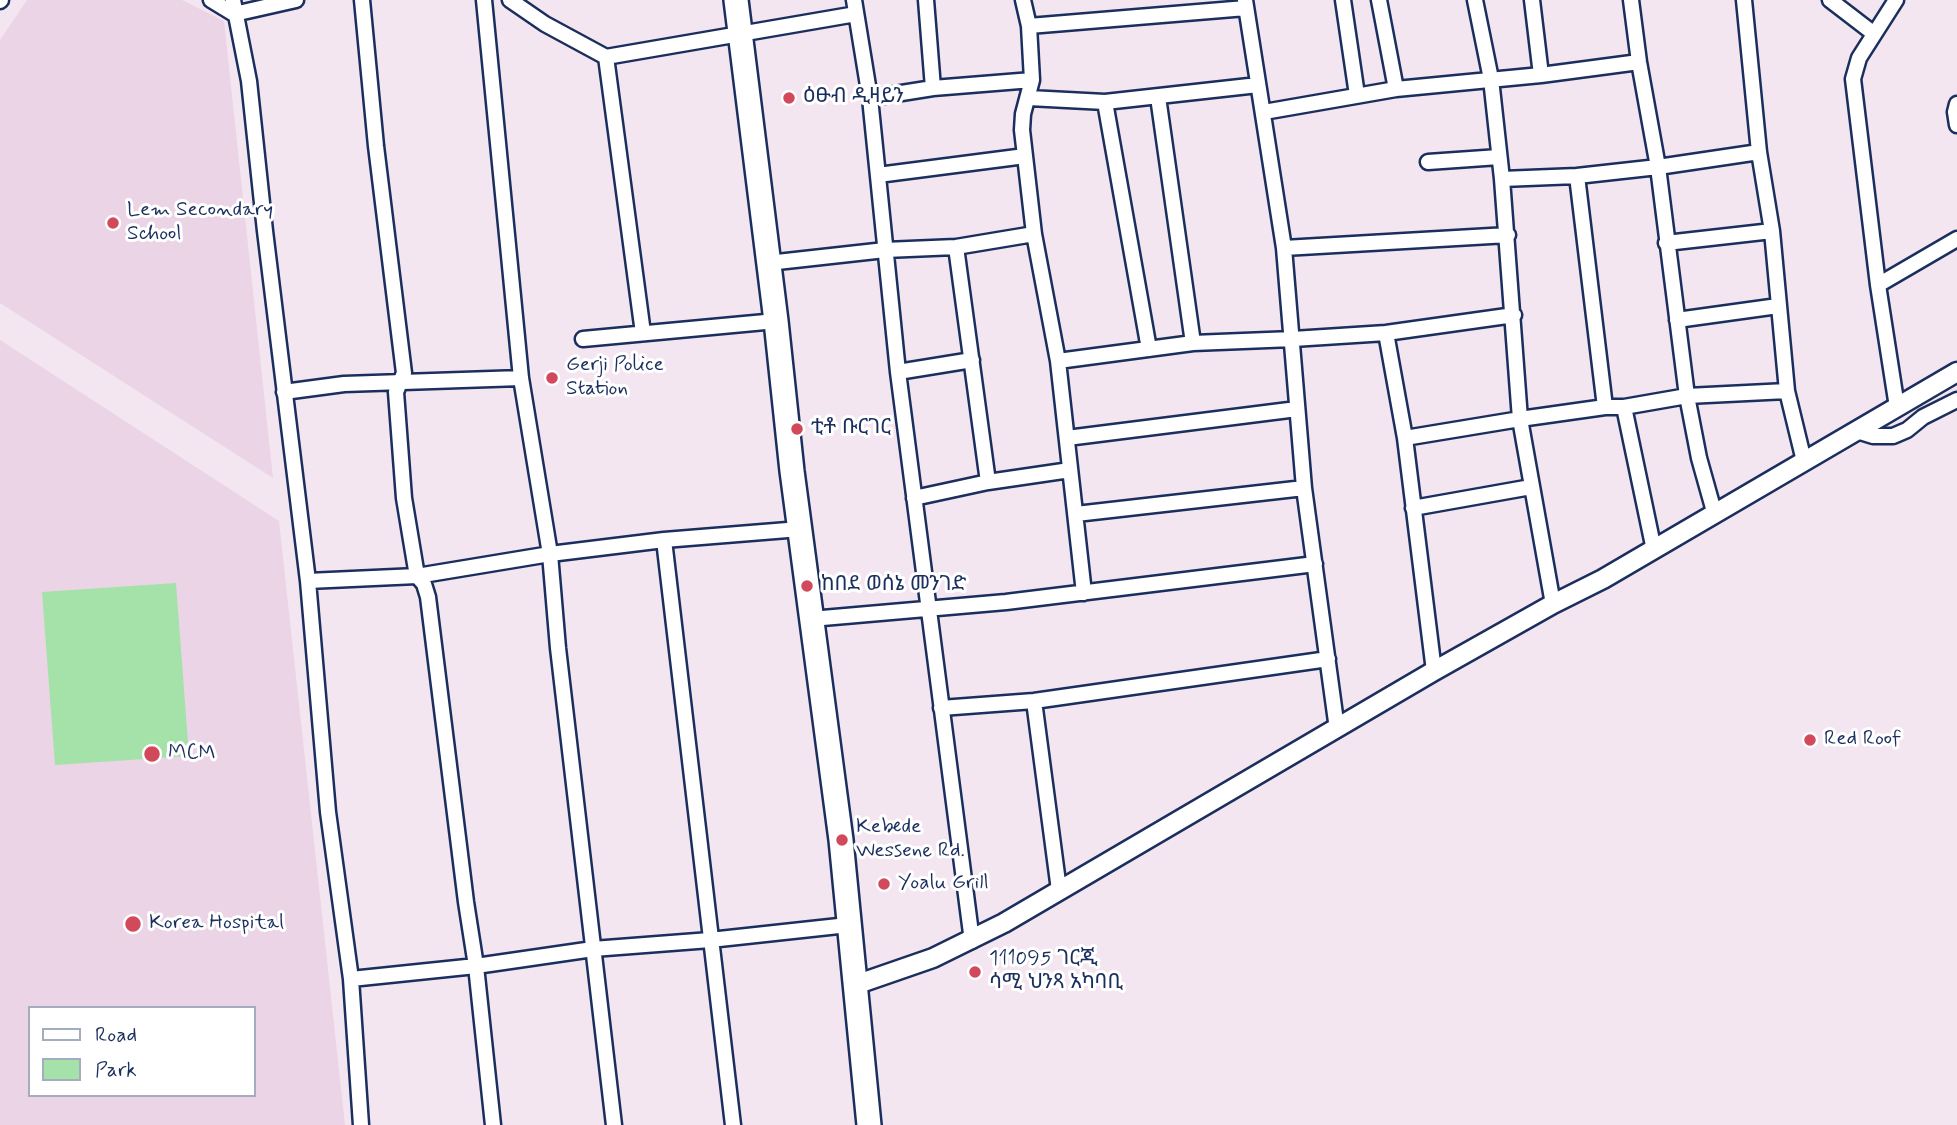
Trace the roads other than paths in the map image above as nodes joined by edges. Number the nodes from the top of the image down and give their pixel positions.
1 (211, 0) edge
2 (296, 0) edge
3 (362, 0) edge
4 (484, 0) edge
5 (510, 0) edge
6 (736, 0) edge
7 (926, 0) edge
8 (1023, 0) edge
9 (1343, 0) edge
10 (1379, 0) edge
11 (1475, 0) edge
12 (1532, 0) edge
13 (1631, 0) edge
14 (1744, 0) edge
15 (1830, 0) edge
16 (1896, 0) edge
17 (1246, 4) edge
18 (233, 7) edge
19 (855, 7) edge
20 (1030, 26) junction
21 (1873, 33) junction
22 (739, 34) junction
23 (606, 57) junction
24 (1639, 62) junction
25 (1541, 75) junction
26 (1491, 79) junction
27 (1032, 80) junction
28 (1258, 85) junction
29 (933, 88) junction
30 (1396, 89) junction
31 (1357, 95) junction
32 (1158, 97) junction
33 (870, 98) junction
34 (1028, 98) junction
35 (1105, 102) junction
36 (1957, 104) edge
37 (1264, 112) junction
38 (1957, 125) edge
39 (1759, 152) junction
40 (1025, 156) junction
41 (1499, 157) junction
42 (1428, 162) dead end
43 (1658, 167) junction
44 (878, 175) junction
45 (1577, 176) junction
46 (1502, 179) junction
47 (1772, 231) junction
48 (1034, 234) junction
49 (1508, 235) junction
50 (1957, 239) edge
51 (1666, 243) junction
52 (956, 247) junction
53 (1284, 248) junction
54 (885, 250) junction
55 (768, 263) junction
56 (1878, 285) junction
57 (1778, 306) junction
58 (1514, 315) junction
59 (1677, 320) junction
60 (776, 321) junction
61 (1386, 332) junction
62 (643, 333) junction
63 (583, 339) dead end
64 (1293, 340) junction
65 (1193, 343) junction
66 (1149, 349) junction
67 (972, 360) junction
68 (1058, 361) junction
69 (898, 372) junction
70 (1957, 372) edge
71 (521, 378) junction
72 (401, 384) junction
73 (1787, 391) junction
74 (284, 392) junction
75 (1687, 396) junction
76 (1957, 400) edge
77 (1605, 407) junction
78 (1623, 407) junction
79 (1897, 407) junction
80 (1297, 409) junction
81 (1520, 419) junction
82 (1857, 431) junction
83 (1067, 438) junction
84 (1405, 438) junction
85 (1804, 461) junction
86 (1070, 470) junction
87 (988, 482) junction
88 (1531, 487) junction
89 (1304, 488) junction
90 (915, 498) junction
91 (1413, 508) junction
92 (1076, 514) junction
93 (1715, 515) junction
94 (800, 529) junction
95 (664, 540) junction
96 (1654, 550) junction
97 (550, 554) junction
98 (1315, 564) junction
99 (417, 576) junction
100 (308, 581) junction
101 (1084, 593) junction
102 (1553, 604) junction
103 (929, 610) junction
104 (811, 619) junction
105 (1328, 659) junction
106 (1434, 671) junction
107 (1034, 701) junction
108 (941, 708) junction
109 (1337, 729) junction
110 (1059, 890) junction
111 (848, 925) junction
112 (710, 940) junction
113 (972, 941) junction
114 (593, 949) junction
115 (476, 966) junction
116 (351, 979) junction
117 (855, 985) junction
118 (361, 1125) edge
119 (493, 1125) edge
120 (614, 1125) edge
121 (733, 1125) edge
122 (869, 1125) edge

1 - 18 street
2 - 18 street
3 - 72 street
4 - 71 street
5 - 23 street
6 - 22 main road
7 - 29 street
8 - 20 street
9 - 31 street
10 - 30 street
11 - 26 street
12 - 25 street
13 - 24 street
14 - 39 street
15 - 21 street
16 - 21 street
17 - 20 street
17 - 28 street
18 - 74 street
19 - 22 street
19 - 33 street
20 - 27 street
21 - 56 street
22 - 23 street
22 - 55 main road
23 - 62 street
24 - 25 street
24 - 43 street
25 - 26 street
26 - 30 street
26 - 41 street
27 - 29 street
27 - 34 street
28 - 32 street
28 - 37 street
29 - 33 street
30 - 31 street
31 - 37 street
32 - 35 street
32 - 65 street
33 - 44 street
34 - 35 street
34 - 40 street
35 - 66 street
36 - 38 street
37 - 53 street
39 - 43 street
39 - 47 street
40 - 44 street
40 - 48 street
41 - 42 street
41 - 46 street
43 - 45 street
43 - 51 street
44 - 54 street
45 - 46 street
45 - 77 street
46 - 49 street
47 - 51 street
47 - 57 street
48 - 52 street
48 - 68 street
49 - 53 street
49 - 58 street
50 - 56 street
51 - 59 street
52 - 54 street
52 - 67 street
53 - 64 street
54 - 55 street
54 - 69 street
55 - 60 main road
56 - 79 street
57 - 59 street
57 - 73 street
58 - 61 street
58 - 81 street
59 - 75 street
60 - 62 street
60 - 94 main road
61 - 64 street
61 - 84 street
62 - 63 street
64 - 65 street
64 - 80 street
65 - 66 street
66 - 68 street
67 - 69 street
67 - 87 street
68 - 83 street
69 - 90 street
70 - 79 street
71 - 72 street
71 - 97 street
72 - 74 street
72 - 99 street
73 - 75 street
73 - 85 street
74 - 100 street
75 - 78 street
75 - 93 street
76 - 82 street
77 - 78 street
77 - 81 street
78 - 96 street
79 - 82 street
80 - 83 street
80 - 89 street
81 - 84 street
81 - 88 street
82 - 85 street
83 - 86 street
84 - 91 street
85 - 93 street
86 - 87 street
86 - 92 street
87 - 90 street
88 - 91 street
88 - 102 street
89 - 92 street
89 - 98 street
90 - 103 street
91 - 106 street
92 - 101 street
93 - 96 street
94 - 95 street
94 - 104 main road
95 - 97 street
95 - 112 street
96 - 102 street
97 - 99 street
97 - 114 street
98 - 101 street
98 - 105 street
99 - 100 street
99 - 115 street
100 - 116 street
101 - 103 street
102 - 106 street
103 - 104 street
103 - 108 street
104 - 111 main road
105 - 107 street
105 - 109 street
106 - 109 street
107 - 108 street
107 - 110 street
108 - 113 street
109 - 110 street
110 - 113 street
111 - 112 street
111 - 117 main road
112 - 114 street
112 - 121 street
113 - 117 street
114 - 115 street
114 - 120 street
115 - 116 street
115 - 119 street
116 - 118 street
117 - 122 main road

